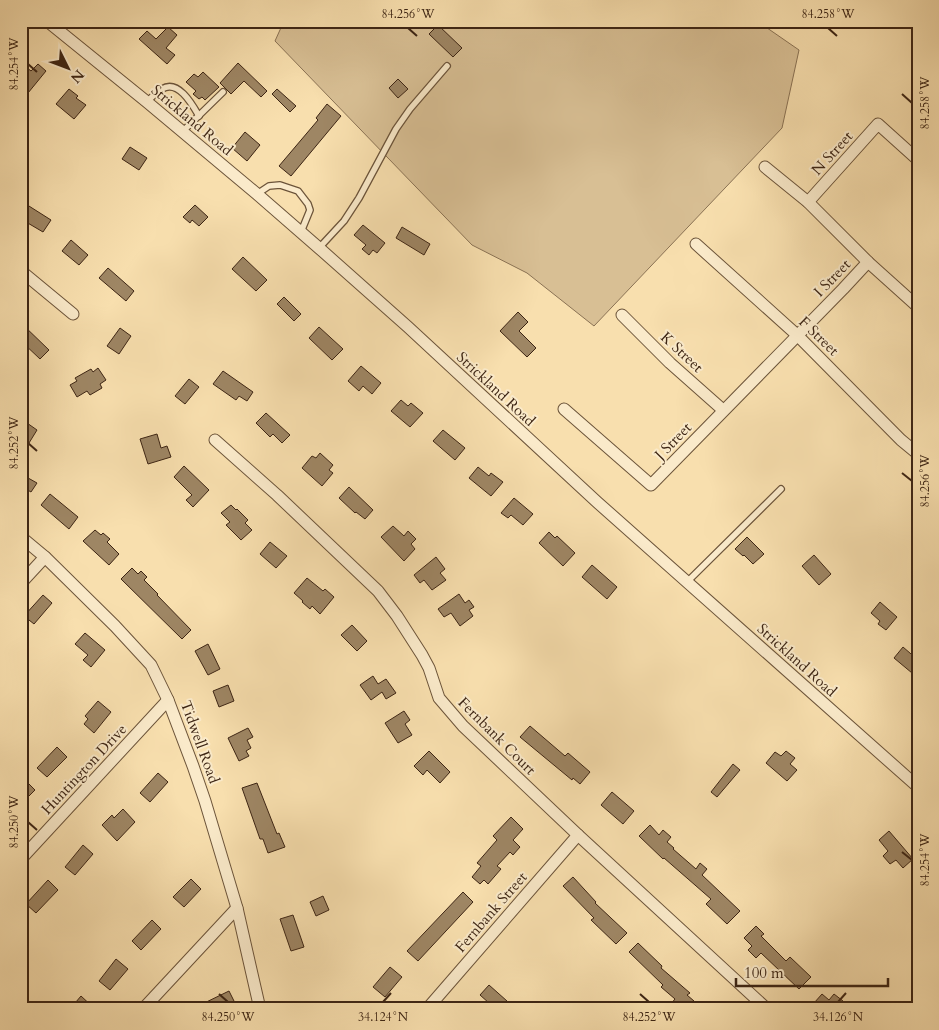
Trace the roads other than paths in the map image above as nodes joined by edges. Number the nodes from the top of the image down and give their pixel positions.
1 (47, 21) edge
2 (447, 66) dead end
3 (223, 92) dead end
4 (147, 102) junction
5 (199, 116) junction
6 (182, 132) junction
7 (918, 160) edge
8 (765, 167) dead end
9 (257, 194) junction
10 (808, 202) junction
11 (301, 232) junction
12 (696, 244) dead end
13 (319, 248) junction
14 (868, 262) junction
15 (21, 271) edge
16 (918, 307) edge
17 (73, 314) dead end
18 (622, 315) dead end
19 (797, 335) junction
20 (564, 410) dead end
21 (724, 410) junction
22 (215, 440) dead end
23 (918, 454) edge
24 (781, 490) dead end
25 (21, 537) edge
26 (45, 557) junction
27 (687, 582) junction
28 (21, 583) edge
29 (168, 700) junction
30 (918, 787) edge
31 (578, 835) junction
32 (21, 859) edge
33 (237, 908) junction
34 (431, 1007) edge
35 (143, 1009) edge
36 (260, 1009) edge
37 (766, 1009) edge

1 - 4 street, Strickland Road
2 - 13 lane
3 - 5 lane
4 - 5 lane
4 - 6 street, Strickland Road
5 - 6 lane
6 - 9 street, Strickland Road
7 - 10 street, N Street
8 - 10 street
9 - 11 street, Strickland Road
9 - 11 lane
10 - 14 street
11 - 13 street, Strickland Road
12 - 19 street, F Street
13 - 27 street, Strickland Road
14 - 16 street
14 - 19 street, I Street
15 - 17 street
18 - 21 street, K Street
19 - 21 street, J Street
19 - 23 street, F Street
20 - 21 street, J Street
22 - 31 street, Fernbank Court
24 - 27 lane
25 - 26 street, Tidwell Road
26 - 28 street
26 - 29 street, Tidwell Road
27 - 30 street, Strickland Road
29 - 32 street, Huntington Drive
29 - 33 street, Tidwell Road
31 - 34 street, Fernbank Street
31 - 37 street, Fernbank Court
33 - 35 street
33 - 36 street, Tidwell Road

